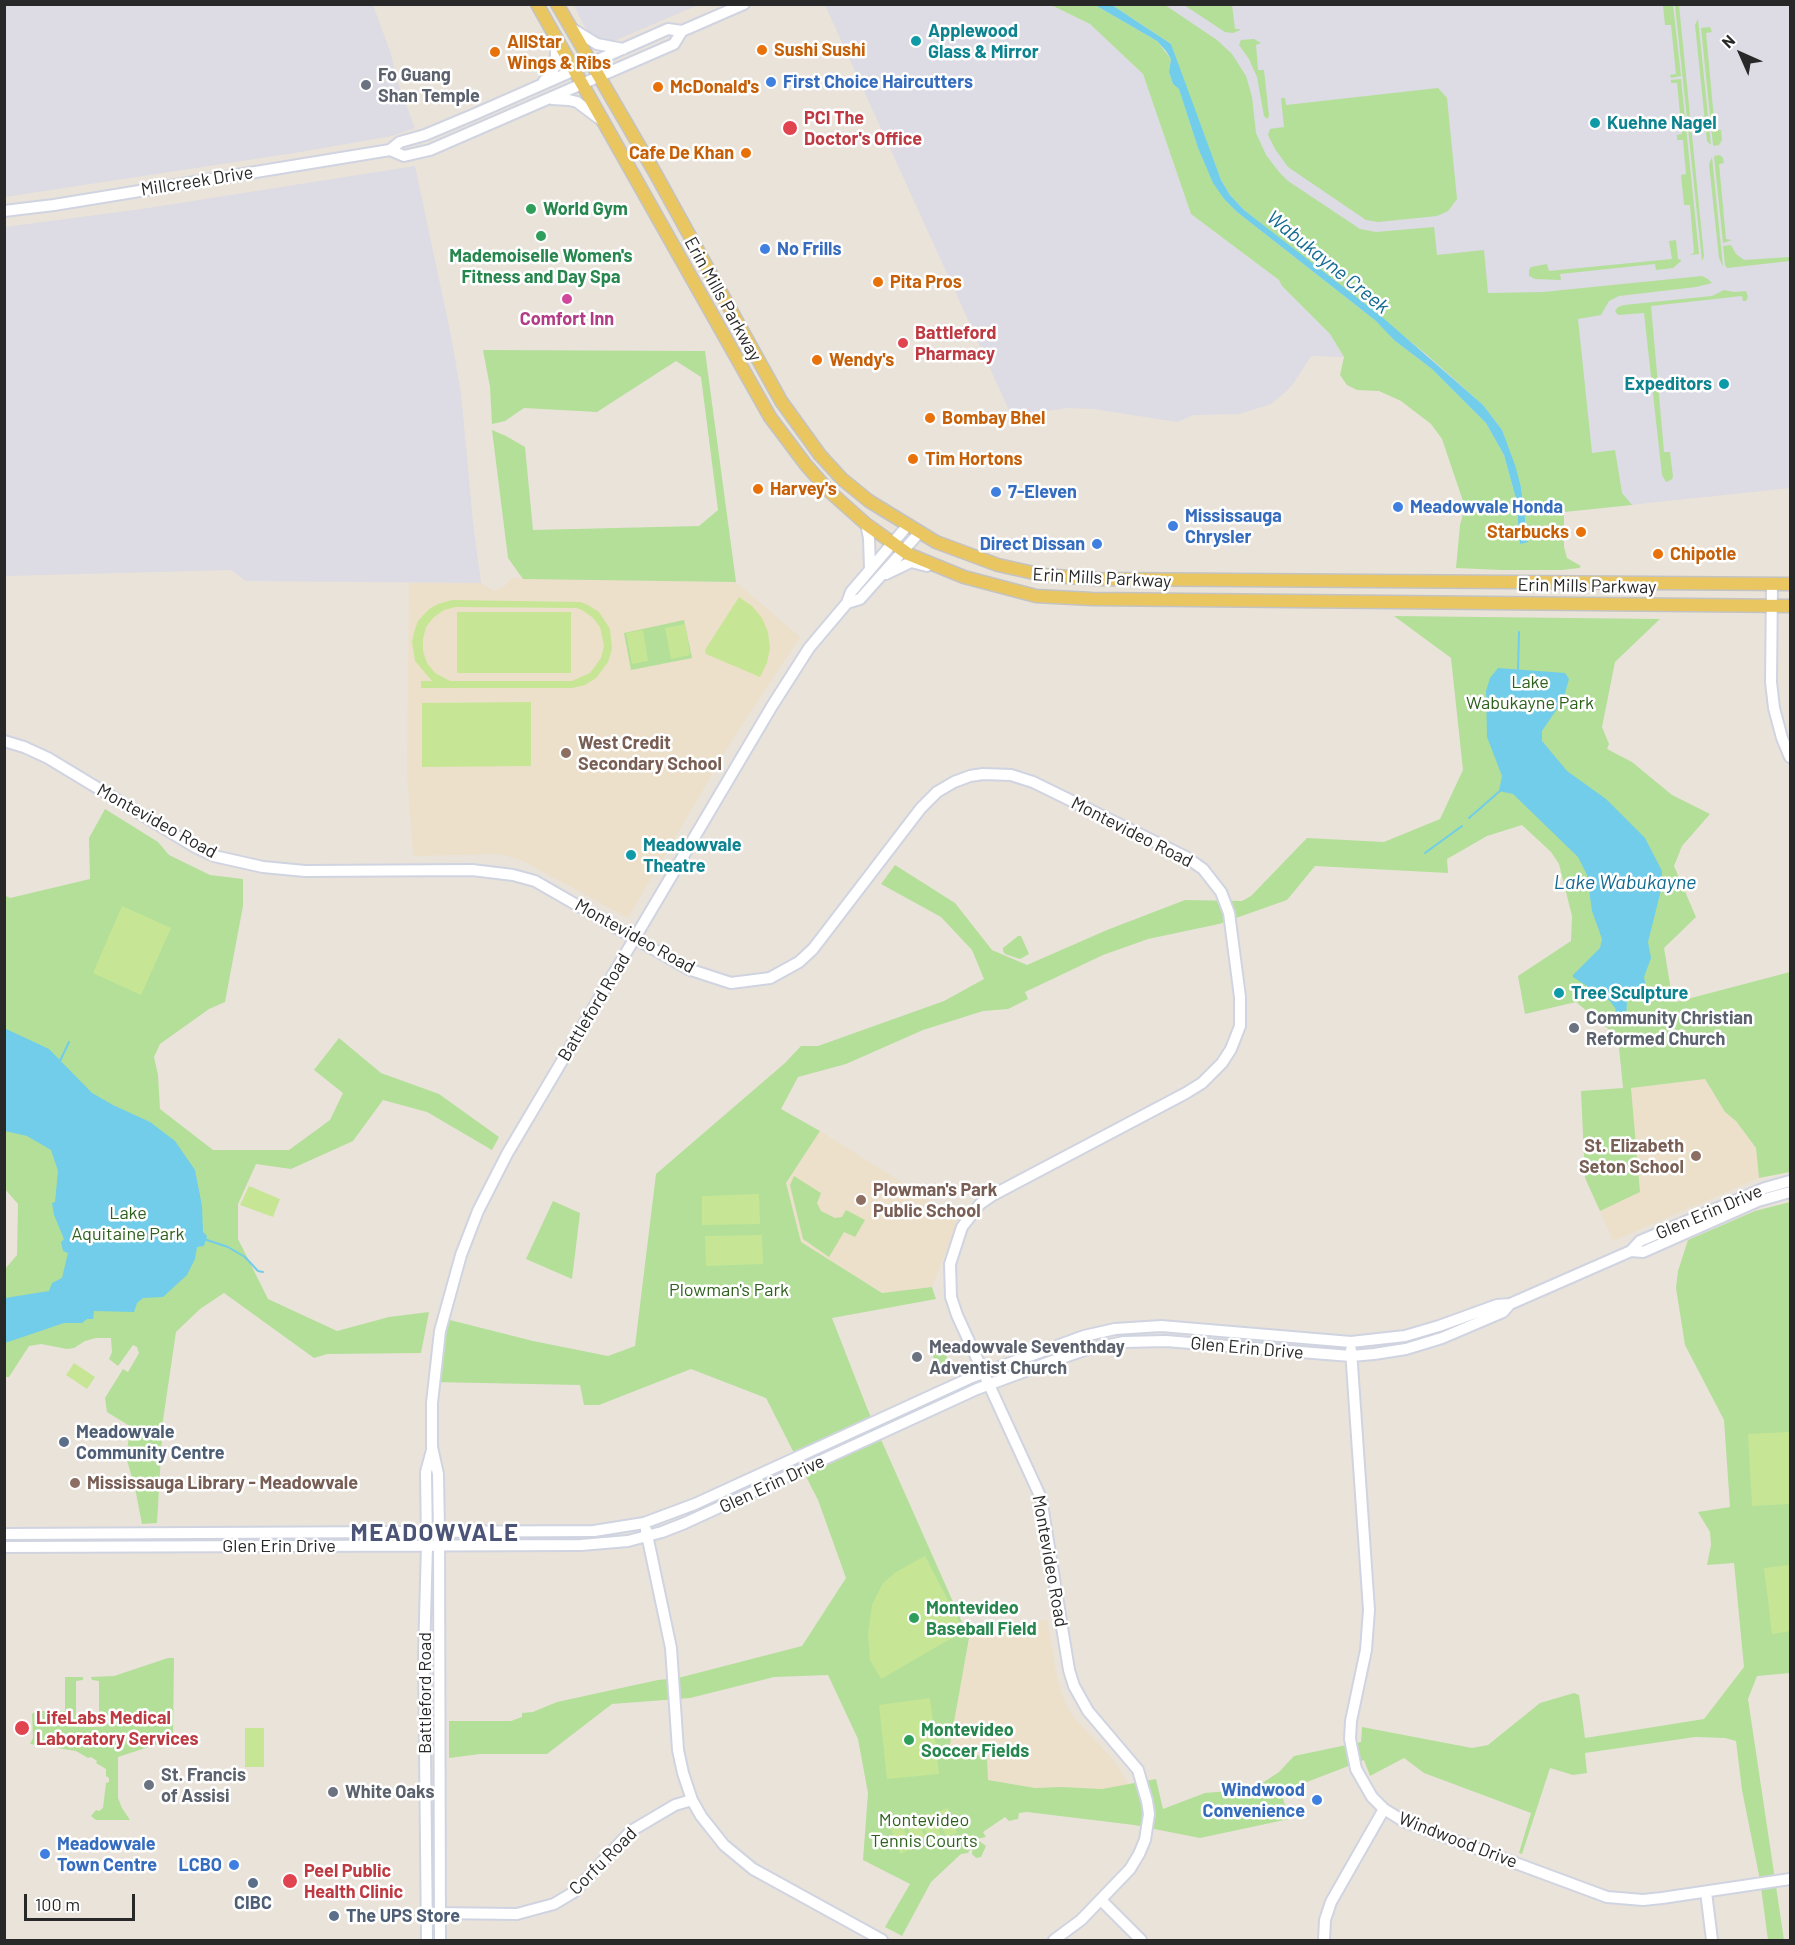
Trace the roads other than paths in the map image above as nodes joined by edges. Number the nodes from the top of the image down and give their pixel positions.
1 (537, 4) edge
2 (557, 4) edge
3 (744, 4) edge
4 (570, 28) junction
5 (682, 31) junction
6 (556, 38) junction
7 (624, 49) junction
8 (592, 62) junction
9 (576, 69) junction
10 (600, 76) junction
11 (583, 83) junction
12 (537, 87) junction
13 (510, 99) junction
14 (545, 100) junction
15 (517, 114) junction
16 (604, 122) junction
17 (390, 150) junction
18 (4, 211) edge
19 (866, 524) junction
20 (908, 525) junction
21 (919, 533) junction
22 (891, 544) junction
23 (902, 551) junction
24 (937, 568) junction
25 (870, 569) junction
26 (875, 580) junction
27 (1772, 584) junction
28 (1791, 584) edge
29 (847, 603) junction
30 (1772, 606) junction
31 (1791, 606) edge
32 (4, 741) edge
33 (1791, 757) edge
34 (635, 937) junction
35 (1791, 1181) edge
36 (1791, 1192) edge
37 (1715, 1215) junction
38 (1510, 1304) junction
39 (1351, 1342) junction
40 (1351, 1356) junction
41 (984, 1372) junction
42 (989, 1384) junction
43 (432, 1447) junction
44 (644, 1523) junction
45 (427, 1532) junction
46 (439, 1532) junction
47 (4, 1534) edge
48 (648, 1536) junction
49 (433, 1546) junction
50 (4, 1547) edge
51 (692, 1800) junction
52 (1384, 1809) junction
53 (1791, 1879) edge
54 (1706, 1892) junction
55 (1101, 1900) junction
56 (427, 1913) junction
57 (439, 1913) junction
58 (427, 1941) edge
59 (440, 1941) edge
60 (882, 1941) edge
61 (1054, 1941) edge
62 (1141, 1941) edge
63 (1324, 1941) edge
64 (1712, 1941) edge

1 - 6 main road, Erin Mills Parkway
2 - 4 main road, Erin Mills Parkway
3 - 5 street, Millcreek Drive
4 - 7 street
4 - 8 main road, Erin Mills Parkway
5 - 7 street, Millcreek Drive
5 - 10 street, Millcreek Drive
6 - 9 main road, Erin Mills Parkway
6 - 12 street
7 - 8 street, Millcreek Drive
8 - 9 street, Millcreek Drive
8 - 10 main road, Erin Mills Parkway
9 - 11 main road, Erin Mills Parkway
9 - 12 street, Millcreek Drive
10 - 11 street, Millcreek Drive
10 - 20 main road, Erin Mills Parkway
11 - 14 street, Millcreek Drive
11 - 16 main road, Erin Mills Parkway
12 - 13 street, Millcreek Drive
13 - 15 street
13 - 17 street, Millcreek Drive
14 - 15 street, Millcreek Drive
14 - 16 street
15 - 17 street, Millcreek Drive
16 - 19 main road, Erin Mills Parkway
17 - 18 street, Millcreek Drive
19 - 22 main road, Erin Mills Parkway
19 - 25 street
20 - 21 main road, Erin Mills Parkway
20 - 22 street, Battleford Road
21 - 23 street, Battleford Road
21 - 27 main road, Erin Mills Parkway
22 - 23 main road, Erin Mills Parkway
22 - 25 street, Battleford Road
23 - 24 main road, Erin Mills Parkway
23 - 26 street, Battleford Road
24 - 26 street
24 - 30 main road, Erin Mills Parkway
25 - 29 street, Battleford Road
26 - 29 street, Battleford Road
27 - 28 main road, Erin Mills Parkway
27 - 30 street
29 - 34 street, Battleford Road
30 - 31 main road, Erin Mills Parkway
30 - 33 street
32 - 34 street, Montevideo Road
34 - 41 street, Montevideo Road
34 - 43 street, Battleford Road
35 - 37 street, Glen Erin Drive
36 - 37 street, Glen Erin Drive
37 - 38 street, Glen Erin Drive
38 - 39 street, Glen Erin Drive
38 - 40 street, Glen Erin Drive
39 - 40 street, Windwood Drive
39 - 41 street, Glen Erin Drive
40 - 42 street, Glen Erin Drive
40 - 52 street, Windwood Drive
41 - 42 street, Montevideo Road
41 - 44 street, Glen Erin Drive
42 - 48 street, Glen Erin Drive
42 - 55 street, Montevideo Road
43 - 45 street, Battleford Road
43 - 46 street, Battleford Road
44 - 46 street, Glen Erin Drive
44 - 48 street
45 - 46 street, Glen Erin Drive
45 - 47 street, Glen Erin Drive
45 - 49 street, Battleford Road
46 - 49 street, Battleford Road
48 - 49 street, Glen Erin Drive
48 - 51 street
49 - 50 street, Glen Erin Drive
49 - 56 street, Battleford Road
49 - 57 street, Battleford Road
51 - 57 street, Corfu Road
51 - 60 street
52 - 54 street, Windwood Drive
52 - 63 street
53 - 54 street, Windwood Drive
54 - 64 street
55 - 61 street, Montevideo Road
55 - 62 street
56 - 57 street, Corfu Road
56 - 58 street, Battleford Road
57 - 59 street, Battleford Road

